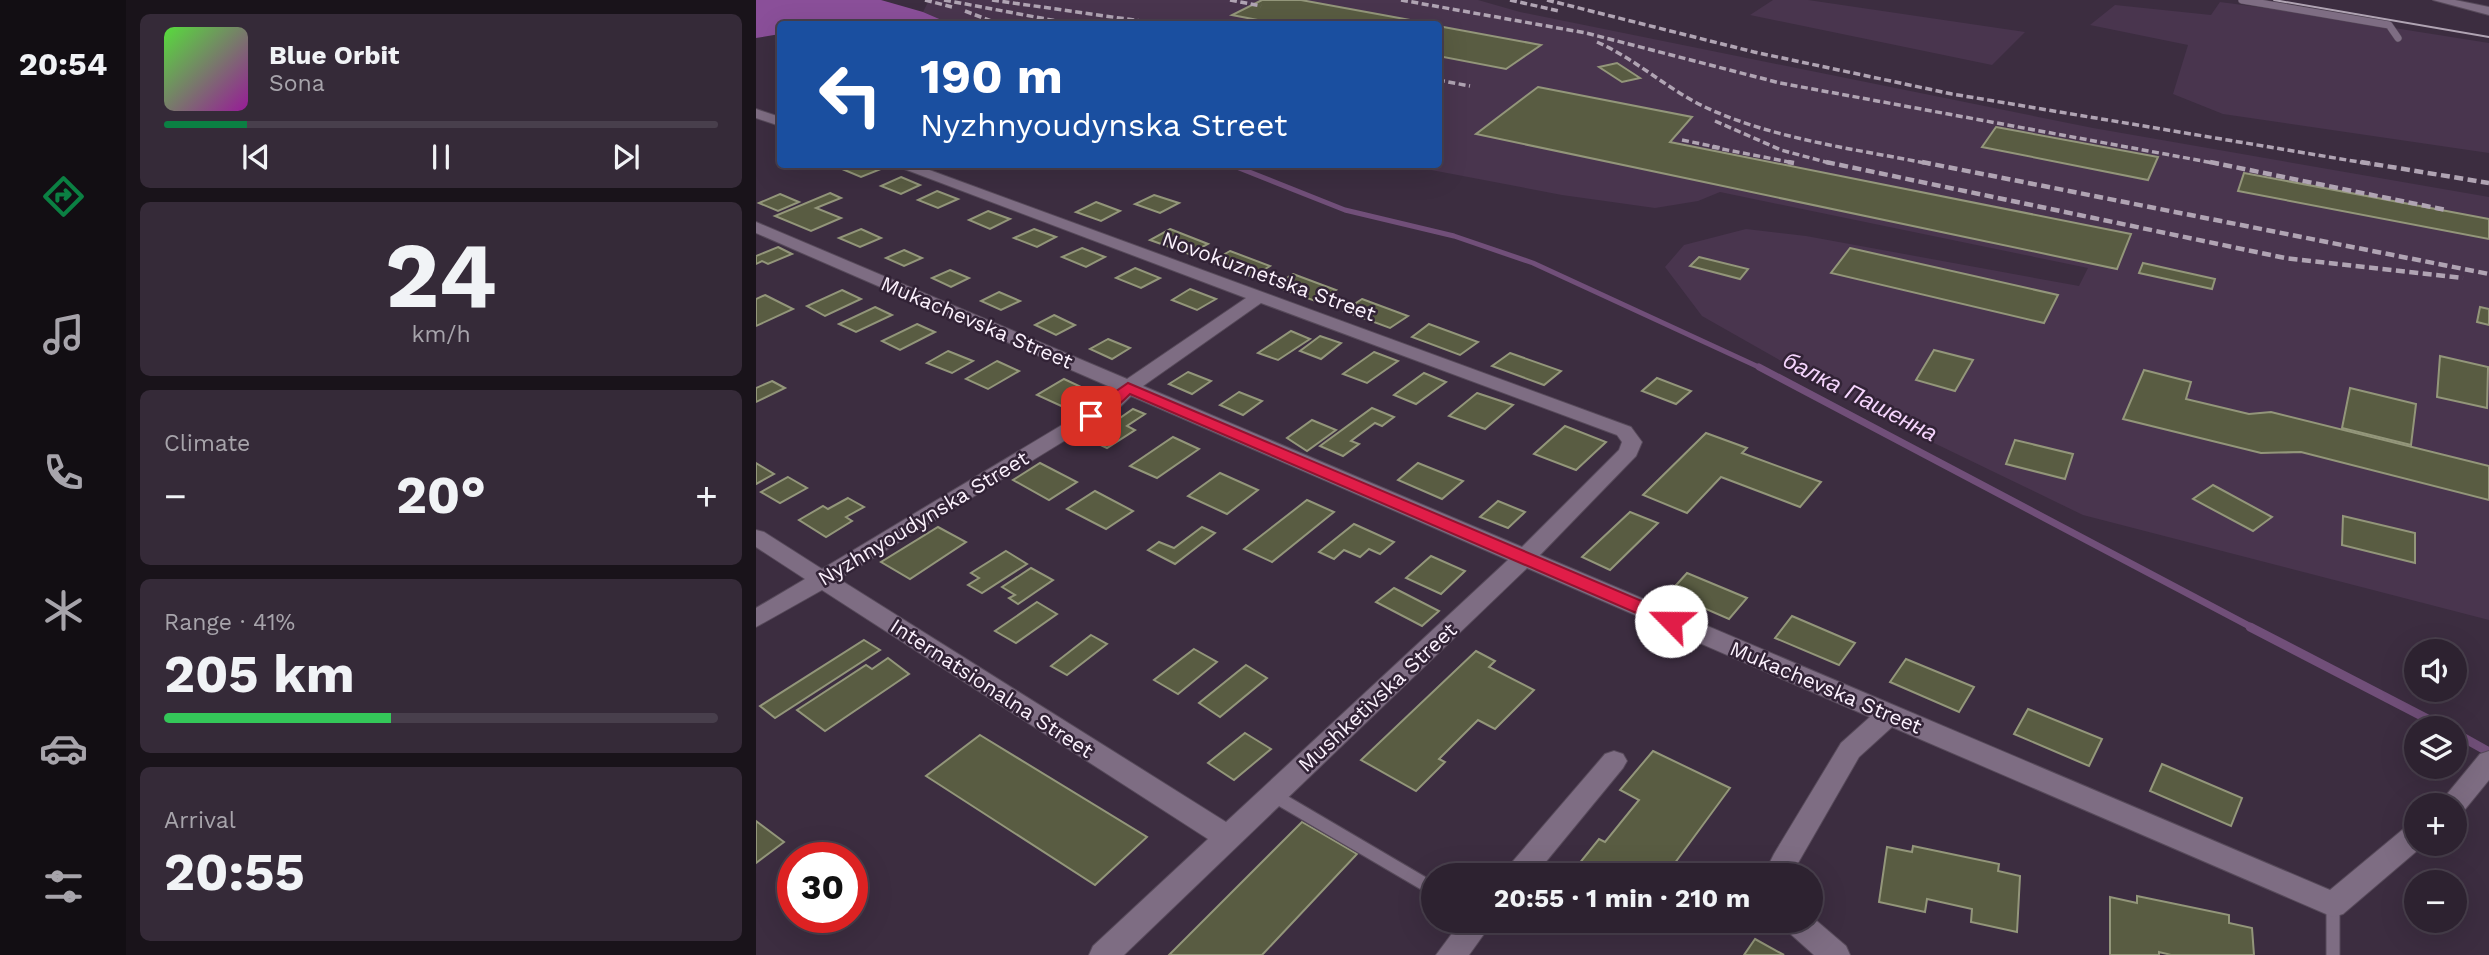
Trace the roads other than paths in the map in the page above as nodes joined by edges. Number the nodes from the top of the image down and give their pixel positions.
1 (2242, 0) edge
2 (2439, 0) edge
3 (2489, 11) edge
4 (2398, 38) dead end
5 (756, 113) edge
6 (777, 121) edge
7 (909, 168) edge
8 (756, 226) edge
9 (1260, 296) junction
10 (1128, 387) junction
11 (1624, 431) joint
12 (756, 537) edge
13 (1524, 558) junction
14 (822, 579) junction
15 (756, 619) edge
16 (1890, 714) junction
17 (1614, 761) dead end
18 (2489, 761) edge
19 (2463, 793) edge
20 (1273, 795) junction
21 (1228, 838) junction
22 (2404, 845) edge
23 (1528, 863) edge
24 (1784, 863) edge
25 (1421, 882) edge
26 (2333, 905) junction
27 (1469, 933) edge
28 (1809, 933) edge
29 (1104, 955) edge
30 (1451, 955) edge
31 (1835, 955) edge
32 (2333, 955) edge

1 - 4 lane
2 - 3 street
5 - 6 street
7 - 9 street, Novokuznetska Street
8 - 10 street, Mukachevska Street
9 - 10 street, Nyzhnyoudynska Street
9 - 11 street, Novokuznetska Street
10 - 13 street, Mukachevska Street
10 - 14 street, Nyzhnyoudynska Street
11 - 13 street, Mushketivska Street
12 - 14 street, Internatsionalna Street
13 - 16 street, Mukachevska Street
13 - 20 street, Mushketivska Street
14 - 15 street, Nyzhnyoudynska Street
14 - 21 street, Internatsionalna Street
16 - 24 street
16 - 26 street, Mukachevska Street
17 - 23 street
18 - 19 street
20 - 21 street, Mushketivska Street
20 - 25 lane
21 - 29 street, Mushketivska Street
22 - 26 street
26 - 32 lane
27 - 30 street
28 - 31 street

